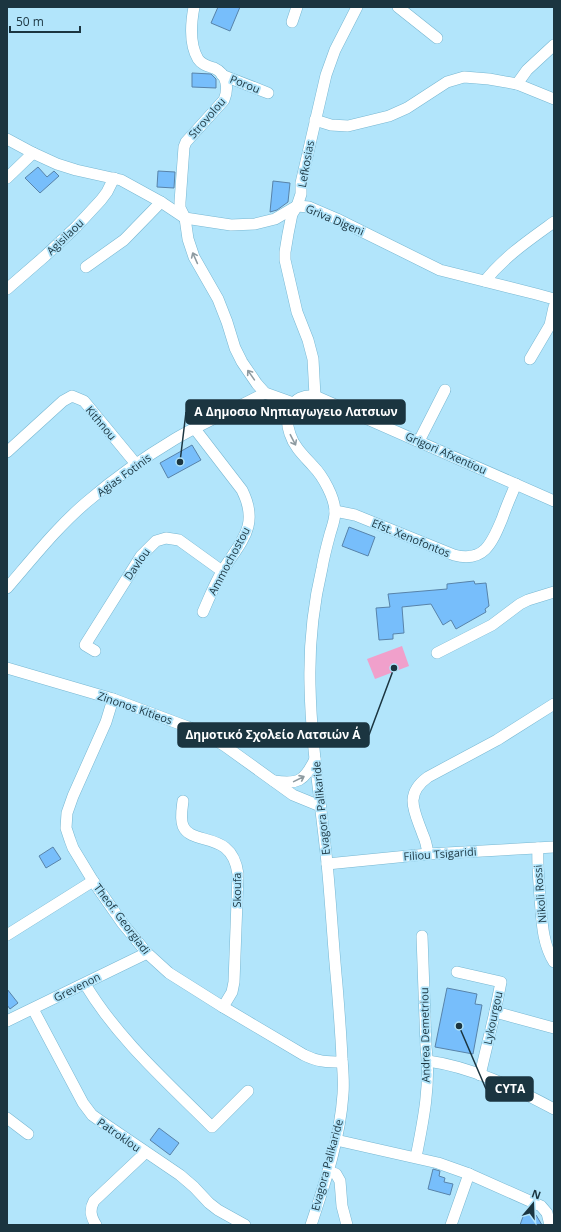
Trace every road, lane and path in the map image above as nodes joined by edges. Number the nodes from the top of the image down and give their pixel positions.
1 (194, 7) edge
2 (298, 7) edge
3 (358, 7) edge
4 (398, 7) edge
5 (292, 22) dead end
6 (437, 38) dead end
7 (554, 45) edge
8 (222, 75) junction
9 (517, 84) junction
10 (268, 93) dead end
11 (554, 99) edge
12 (315, 120) junction
13 (7, 139) edge
14 (33, 153) junction
15 (7, 178) edge
16 (114, 178) junction
17 (161, 202) junction
18 (297, 206) junction
19 (185, 218) junction
20 (554, 222) edge
21 (86, 267) dead end
22 (485, 281) junction
23 (7, 289) edge
24 (554, 299) edge
25 (554, 307) edge
26 (530, 359) dead end
27 (445, 390) dead end
28 (265, 393) junction
29 (315, 396) junction
30 (293, 403) junction
31 (195, 429) junction
32 (419, 441) junction
33 (7, 452) edge
34 (136, 464) junction
35 (516, 484) junction
36 (554, 501) edge
37 (335, 512) junction
38 (222, 571) junction
39 (7, 588) edge
40 (554, 592) edge
41 (203, 612) dead end
42 (95, 651) dead end
43 (438, 653) dead end
44 (7, 668) edge
45 (113, 699) junction
46 (554, 704) edge
47 (315, 760) junction
48 (274, 780) junction
49 (183, 801) dead end
50 (320, 806) junction
51 (554, 847) edge
52 (538, 848) junction
53 (428, 854) junction
54 (327, 864) junction
55 (93, 881) junction
56 (7, 935) edge
57 (422, 936) dead end
58 (146, 953) junction
59 (554, 962) edge
60 (457, 972) dead end
61 (85, 984) junction
62 (224, 1007) junction
63 (33, 1009) junction
64 (495, 1012) junction
65 (7, 1021) edge
66 (554, 1028) edge
67 (428, 1061) junction
68 (342, 1062) junction
69 (480, 1074) junction
70 (248, 1091) dead end
71 (554, 1109) edge
72 (7, 1118) edge
73 (28, 1134) dead end
74 (336, 1140) junction
75 (145, 1153) junction
76 (416, 1157) junction
77 (328, 1171) junction
78 (469, 1174) junction
79 (549, 1221) edge
80 (96, 1225) edge
81 (245, 1225) edge
82 (310, 1225) edge
83 (347, 1225) edge
84 (451, 1225) edge

1 - 8 street
2 - 5 street
3 - 12 street, Lefkosias
4 - 6 street
7 - 9 street
8 - 10 street, Porou
8 - 19 street, Strovolou
9 - 11 street
9 - 12 street
12 - 18 street, Lefkosias
13 - 14 street, Griva Digeni
14 - 15 street
14 - 16 street, Griva Digeni
16 - 17 street, Griva Digeni
16 - 23 street, Agisilaou
17 - 19 street, Griva Digeni
17 - 21 street
18 - 19 street, Griva Digeni
18 - 22 street, Griva Digeni
18 - 29 street, Lefkosias
28 -> 19 street
20 - 22 street
22 - 24 street, Griva Digeni
25 - 26 street
27 - 32 street
28 - 30 street
28 - 31 street, Agias Fotinis
29 - 30 street
29 - 32 street, Grigori Afxentiou
30 -> 37 street, Evagora Palikaride
31 - 34 street, Agias Fotinis
31 - 38 street, Ammochostou
32 - 35 street, Grigori Afxentiou
33 - 34 street, Kithnou
34 - 39 street, Agias Fotinis
35 - 36 street, Grigori Afxentiou
35 - 37 street, Efst. Xenofontos
37 - 47 street, Evagora Palikaride
38 - 41 street, Ammochostou
38 - 42 street, Davlou
40 - 43 street
44 - 45 street, Zinonos Kitieos
45 - 48 street, Zinonos Kitieos
45 - 55 street, Theof. Georgiadi
46 - 53 street
48 -> 47 street
47 - 50 street, Evagora Palikaride
48 - 50 street, Zinonos Kitieos
49 - 62 street, Skoufa
50 - 54 street, Evagora Palikaride
51 - 52 street, Filiou Tsigaridi
52 - 53 street, Filiou Tsigaridi
52 - 59 street, Nikoli Rossi
53 - 54 street, Filiou Tsigaridi
54 - 68 street, Evagora Palikaride
55 - 56 street
55 - 58 street, Theof. Georgiadi
57 - 67 street, Andrea Demetriou
58 - 61 street, Grevenon
58 - 62 street, Theof. Georgiadi
60 - 64 street, Lykourgou
61 - 63 street, Grevenon
61 - 70 street
62 - 68 street, Theof. Georgiadi
63 - 65 street, Grevenon
63 - 75 street, Patroklou
64 - 66 street
64 - 69 street, Lykourgou
67 - 69 street
67 - 76 street, Andrea Demetriou
68 - 74 street, Evagora Palikaride
69 - 71 street
72 - 73 street
74 - 76 street
74 - 77 street, Evagora Palikaride
75 - 80 street
75 - 81 street, Patroklou
76 - 78 street
77 - 82 street, Evagora Palikaride
77 - 83 street
78 - 79 street
78 - 84 street

